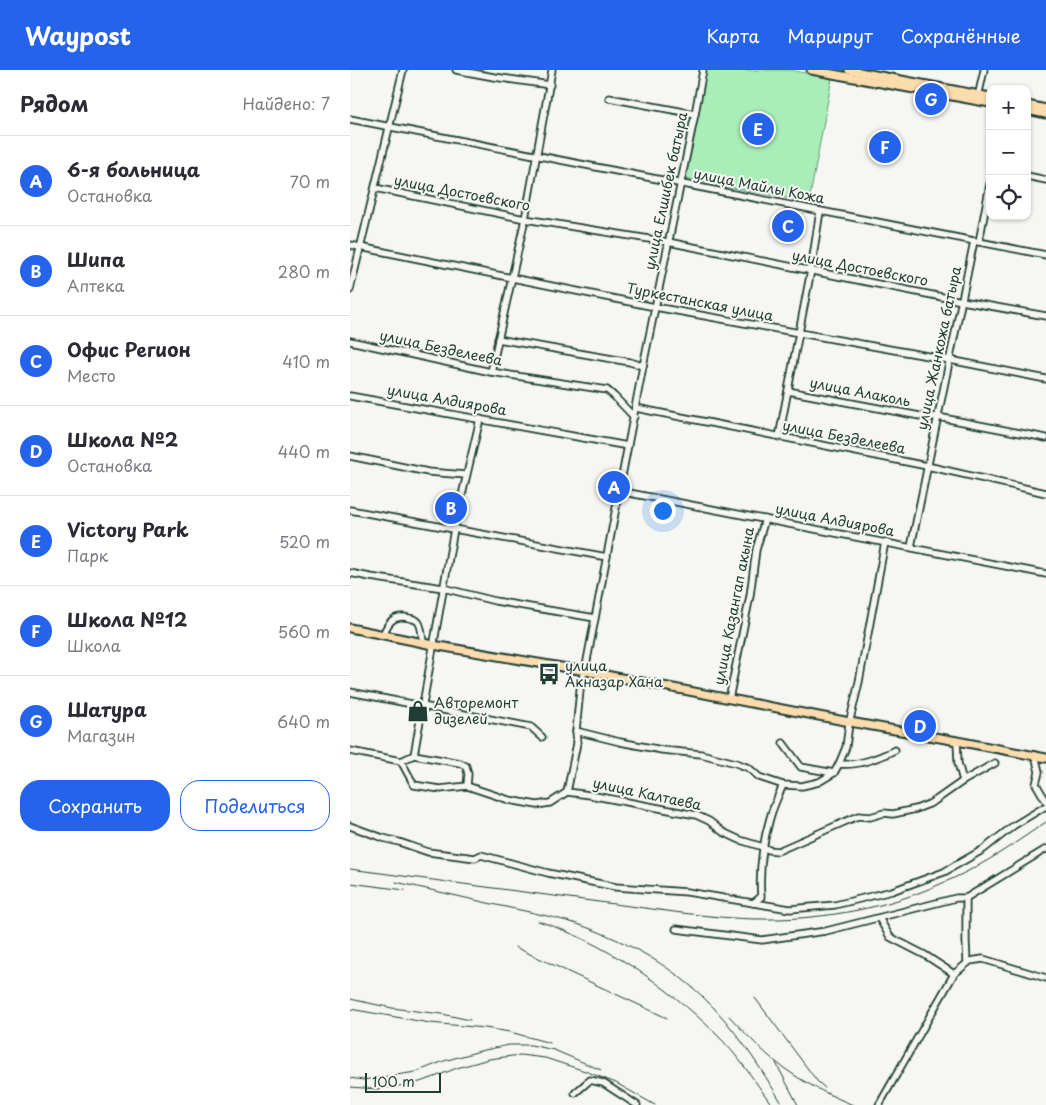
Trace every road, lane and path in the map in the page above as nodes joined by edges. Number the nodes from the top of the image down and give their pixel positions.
1 (403, 70) edge
2 (456, 70) edge
3 (552, 70) edge
4 (703, 70) edge
5 (811, 70) edge
6 (849, 70) edge
7 (984, 70) edge
8 (834, 72) edge
9 (550, 85) junction
10 (609, 98) dead end
11 (978, 98) junction
12 (986, 98) edge
13 (986, 101) edge
14 (1031, 106) edge
15 (1046, 109) edge
16 (1031, 111) edge
17 (695, 114) junction
18 (1046, 114) edge
19 (350, 119) edge
20 (390, 126) junction
21 (538, 156) junction
22 (1031, 177) edge
23 (1046, 180) edge
24 (680, 184) junction
25 (375, 188) junction
26 (986, 201) edge
27 (820, 211) junction
28 (525, 218) junction
29 (668, 242) junction
30 (976, 242) junction
31 (350, 245) edge
32 (361, 246) junction
33 (1046, 255) edge
34 (812, 270) junction
35 (512, 278) junction
36 (350, 290) edge
37 (962, 301) junction
38 (655, 307) junction
39 (1046, 316) edge
40 (799, 333) junction
41 (498, 339) junction
42 (350, 341) edge
43 (950, 360) junction
44 (643, 366) junction
45 (491, 372) junction
46 (1046, 379) edge
47 (788, 391) junction
48 (350, 396) edge
49 (636, 408) junction
50 (634, 417) junction
51 (938, 417) junction
52 (480, 419) junction
53 (779, 437) junction
54 (1046, 438) edge
55 (628, 446) junction
56 (350, 456) edge
57 (927, 466) junction
58 (466, 476) junction
59 (619, 490) junction
60 (1046, 493) edge
61 (350, 510) edge
62 (765, 519) junction
63 (454, 529) junction
64 (885, 542) junction
65 (911, 547) junction
66 (607, 556) junction
67 (350, 573) edge
68 (1046, 574) edge
69 (443, 588) junction
70 (595, 618) junction
71 (350, 628) edge
72 (383, 635) junction
73 (423, 642) junction
74 (434, 645) junction
75 (585, 671) junction
76 (350, 692) edge
77 (729, 699) junction
78 (422, 706) junction
79 (849, 723) junction
80 (576, 731) junction
81 (542, 737) dead end
82 (957, 741) junction
83 (784, 743) dead end
84 (350, 750) edge
85 (895, 750) dead end
86 (414, 755) junction
87 (1035, 755) junction
88 (1046, 758) edge
89 (401, 761) junction
90 (995, 763) dead end
91 (840, 764) junction
92 (834, 773) junction
93 (963, 781) junction
94 (783, 785) junction
95 (467, 786) junction
96 (568, 792) junction
97 (1046, 801) edge
98 (1046, 806) edge
99 (350, 826) edge
100 (763, 847) junction
101 (1046, 849) edge
102 (966, 898) junction
103 (753, 903) junction
104 (879, 918) junction
105 (676, 929) dead end
106 (967, 963) junction
107 (954, 974) junction
108 (1046, 978) edge
109 (575, 1093) dead end
110 (637, 1105) edge
111 (880, 1105) edge

1 - 20 street
2 - 9 street
3 - 9 street
4 - 17 street, улица Елшибек батыра
5 - 8 main road
6 - 11 main road
7 - 11 street
8 - 11 main road
9 - 21 street
10 - 17 street
11 - 12 main road
11 - 13 main road
14 - 15 main road
16 - 18 main road
17 - 24 street, улица Елшибек батыра
19 - 20 street, улица Майлы Кожа
20 - 21 street, улица Майлы Кожа
20 - 25 street
21 - 24 street, улица Майлы Кожа
21 - 28 street
22 - 23 street
24 - 27 street, улица Майлы Кожа
24 - 29 street, улица Елшибек батыра
25 - 28 street, улица Достоевского
25 - 32 street
26 - 30 street, улица Жанкожа батыра
27 - 30 street, улица Майлы Кожа
27 - 34 street
28 - 29 street, улица Достоевского
28 - 35 street
29 - 34 street, улица Достоевского
29 - 38 street, улица Елшибек батыра
30 - 33 street, улица Майлы Кожа
30 - 37 street, улица Жанкожа батыра
31 - 32 street, Туркестанская улица
32 - 35 street, Туркестанская улица
32 - 36 street
34 - 37 street, улица Достоевского
34 - 40 street
35 - 38 street, Туркестанская улица
35 - 41 street
37 - 39 street, улица Достоевского
37 - 43 street, улица Жанкожа батыра
38 - 40 street, Туркестанская улица
38 - 44 street, улица Елшибек батыра
40 - 43 street, Туркестанская улица
40 - 47 street
41 - 44 street
41 - 45 street
42 - 45 street, улица Безделеева
43 - 46 street, Туркестанская улица
43 - 51 street, улица Жанкожа батыра
44 - 49 street, улица Елшибек батыра
45 - 50 street, улица Безделеева
47 - 51 street, улица Алаколь
47 - 53 street
48 - 52 street, улица Алдиярова
49 - 50 street, улица Елшибек батыра
49 - 53 street, улица Безделеева
50 - 55 street, улица Елшибек батыра
51 - 54 street, улица Алаколь
51 - 57 street, улица Жанкожа батыра
52 - 55 street, улица Алдиярова
52 - 58 street
53 - 57 street, улица Безделеева
55 - 59 street, улица Елшибек батыра
56 - 58 street
57 - 60 street, улица Безделеева
57 - 65 street, улица Жанкожа батыра
58 - 63 street
59 - 62 street, улица Алдиярова
59 - 66 street, улица Елшибек батыра
61 - 63 street
62 - 64 street, улица Алдиярова
62 - 77 street, улица Казангап акына
63 - 66 street
63 - 69 street
64 - 65 street, улица Алдиярова
64 - 79 street
65 - 68 street, улица Алдиярова
66 - 70 street, улица Елшибек батыра
67 - 69 street
69 - 70 street
69 - 74 street
70 - 75 street, улица Елшибек батыра
71 - 72 main road
72 - 73 main road
72 - 73 street
73 - 74 main road
74 - 75 main road
74 - 78 street
75 - 77 main road
75 - 80 street, улица Елшибек батыра
76 - 78 street
77 - 79 main road
78 - 81 street
78 - 86 street
79 - 82 main road
79 - 91 street
80 - 94 street
80 - 96 street, улица Елшибек батыра
82 - 87 main road
82 - 93 street
83 - 92 street
84 - 89 street
85 - 91 street
86 - 89 street
86 - 95 street
87 - 88 main road
87 - 97 street
89 - 95 street
90 - 93 street, улица Калтаева
91 - 92 street
92 - 94 street
93 - 100 street, улица Калтаева
94 - 100 street
95 - 96 street
96 - 100 street, улица Калтаева
98 - 103 street
99 - 103 street
100 - 103 street
101 - 102 street
102 - 104 street
102 - 106 street
104 - 105 street
104 - 107 street
106 - 107 street
106 - 108 street
107 - 111 street
109 - 110 street

